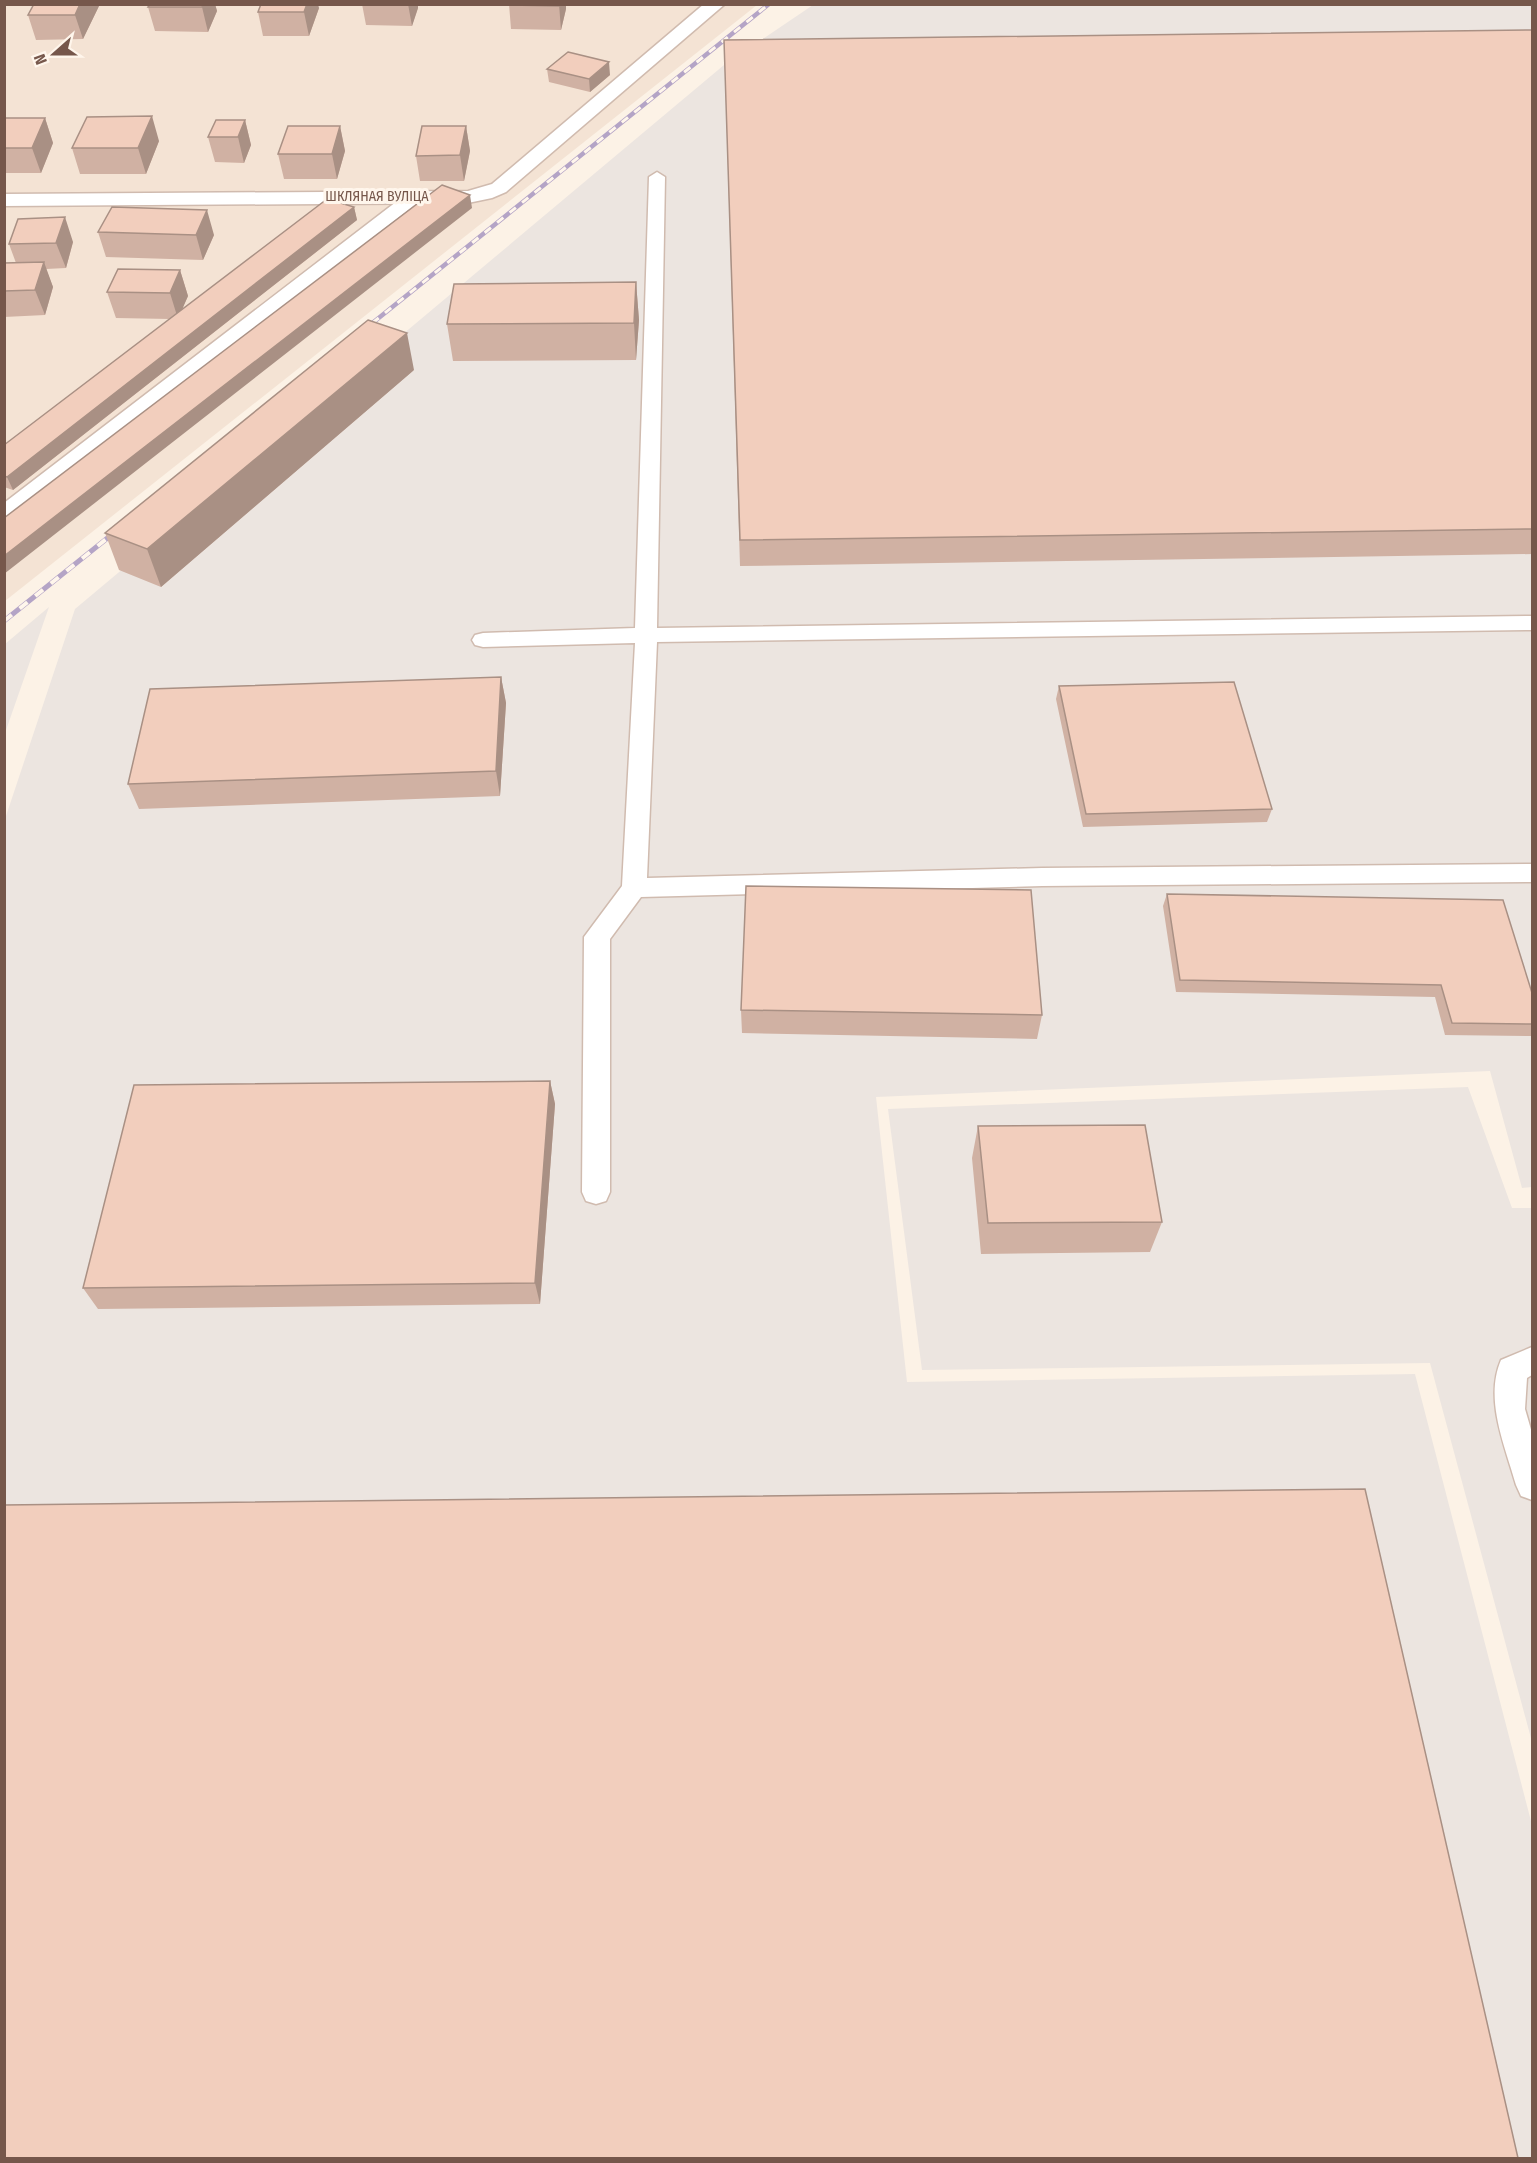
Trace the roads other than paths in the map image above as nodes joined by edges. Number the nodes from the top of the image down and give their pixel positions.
1 (716, 4) edge
2 (657, 177) dead end
3 (415, 196) junction
4 (4, 200) edge
5 (4, 513) edge
6 (1533, 623) edge
7 (646, 635) junction
8 (483, 640) dead end
9 (1533, 873) edge
10 (634, 888) junction
11 (596, 1192) dead end
12 (1533, 1361) edge
13 (1533, 1485) edge

1 - 3 street, ШКЛЯНАЯ ВУЛІЦА
2 - 7 lane
3 - 4 street, ШКЛЯНАЯ ВУЛІЦА
3 - 5 lane
6 - 7 lane
7 - 8 lane
7 - 10 lane
9 - 10 lane
10 - 11 lane
12 - 13 lane

